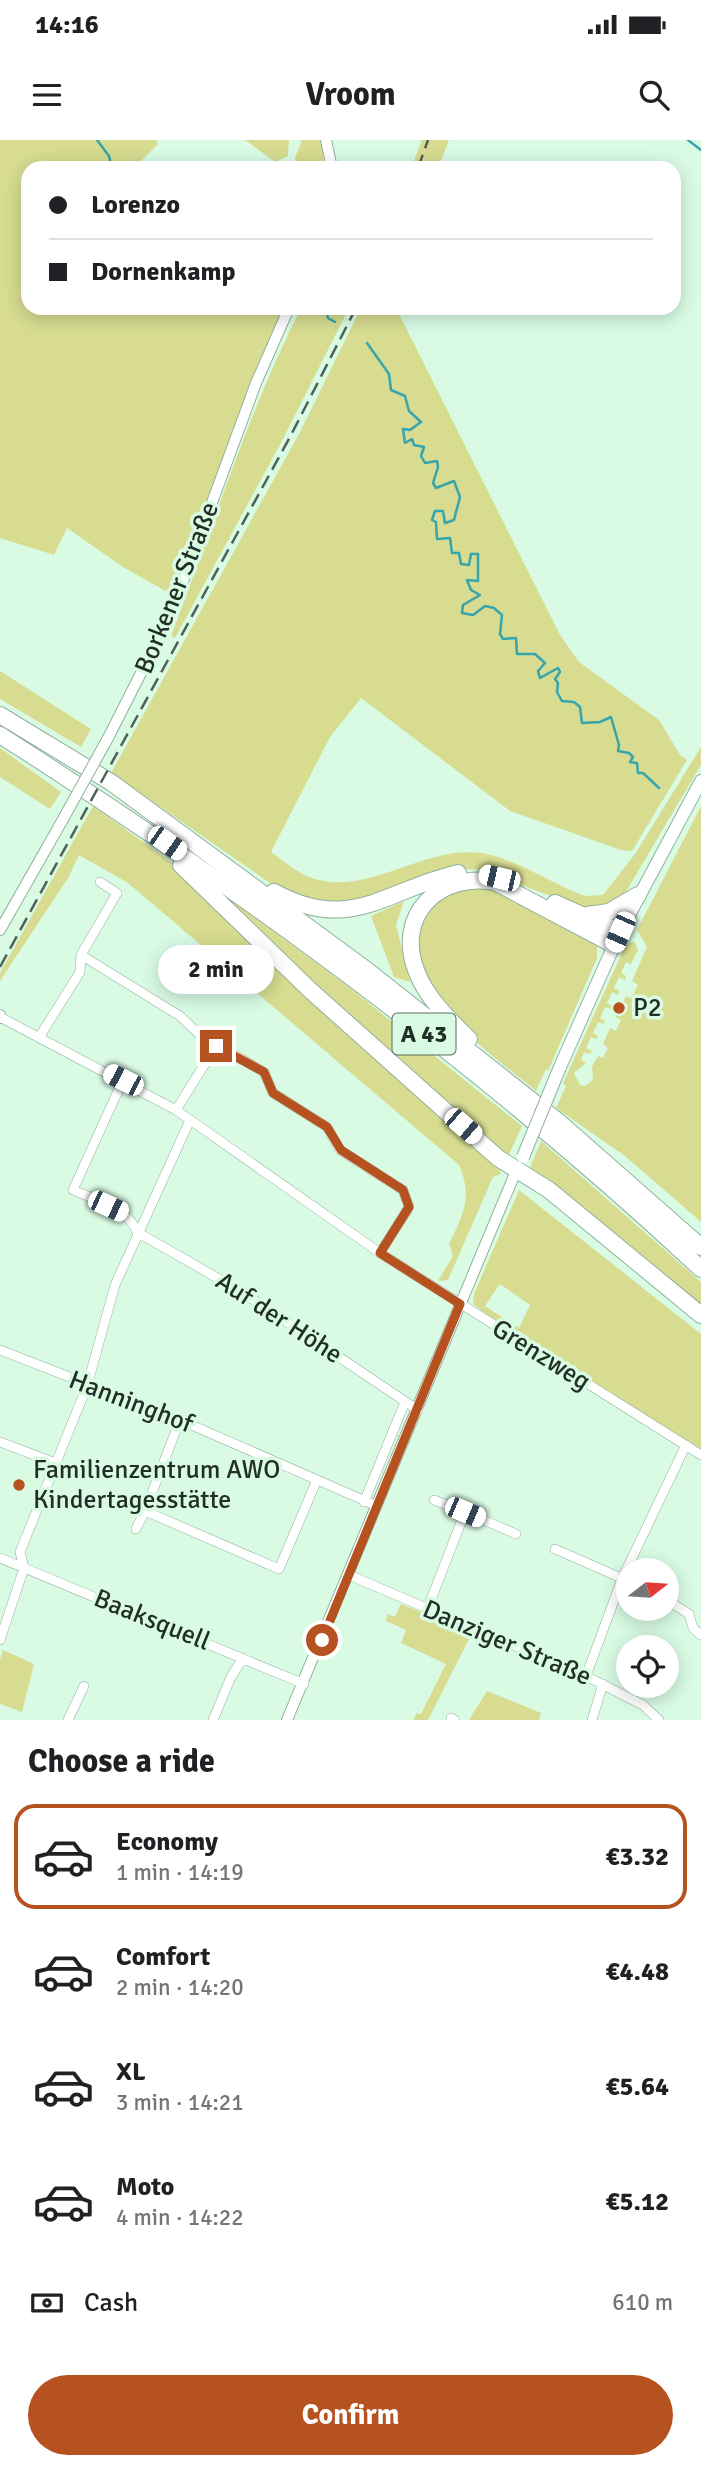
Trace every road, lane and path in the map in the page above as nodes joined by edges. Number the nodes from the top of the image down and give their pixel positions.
1 (326, 140) edge
2 (330, 161) edge
3 (286, 315) edge
4 (0, 715) edge
5 (0, 735) edge
6 (701, 781) edge
7 (131, 818) junction
8 (222, 863) junction
9 (100, 882) dead end
10 (638, 895) junction
11 (587, 915) junction
12 (0, 930) edge
13 (617, 938) junction
14 (81, 955) junction
15 (0, 1017) edge
16 (40, 1036) junction
17 (216, 1046) junction
18 (123, 1080) junction
19 (523, 1092) junction
20 (176, 1110) junction
21 (190, 1120) junction
22 (520, 1164) junction
23 (137, 1232) junction
24 (701, 1247) edge
25 (380, 1253) junction
26 (701, 1269) edge
27 (460, 1304) junction
28 (701, 1315) edge
29 (0, 1350) edge
30 (87, 1386) junction
31 (405, 1402) junction
32 (418, 1410) junction
33 (180, 1420) junction
34 (0, 1442) edge
35 (686, 1445) junction
36 (701, 1455) edge
37 (58, 1464) junction
38 (316, 1482) junction
39 (434, 1500) dead end
40 (364, 1502) junction
41 (377, 1506) junction
42 (145, 1511) junction
43 (465, 1512) junction
44 (136, 1529) dead end
45 (516, 1534) dead end
46 (555, 1549) dead end
47 (0, 1558) edge
48 (635, 1558) edge
49 (24, 1568) junction
50 (349, 1575) junction
51 (616, 1576) edge
52 (616, 1602) edge
53 (679, 1608) edge
54 (427, 1610) junction
55 (701, 1635) edge
56 (0, 1640) edge
57 (243, 1658) junction
58 (586, 1676) junction
59 (304, 1684) junction
60 (603, 1684) junction
61 (84, 1686) dead end
62 (68, 1720) edge
63 (213, 1720) edge
64 (287, 1720) edge
65 (592, 1720) edge
66 (659, 1720) edge

1 - 2 street
3 - 12 street, Borkener Straße, bridge
4 - 8 highway, A 43
5 - 7 highway, A 43
6 - 10 main road
7 - 22 highway
7 - 26 highway, A 43
8 - 11 highway
8 - 19 highway, A 43
9 - 14 street
10 - 11 highway
10 - 13 main road
11 - 13 highway
13 - 19 highway
13 - 22 main road, bridge
14 - 16 street
14 - 17 street
15 - 16 street, Grenzweg
16 - 18 street, Grenzweg
17 - 20 street
17 - 25 street
18 - 20 street, Grenzweg
18 - 23 street, Auf der Höhe
19 - 24 highway, A 43
20 - 21 street, Grenzweg
21 - 23 street
21 - 25 street, Grenzweg
22 - 27 street
22 - 28 highway
23 - 30 street
23 - 31 street, Auf der Höhe
25 - 27 street, Grenzweg
27 - 32 street
27 - 35 street, Grenzweg
29 - 30 street, Hanninghof
30 - 33 street, Hanninghof
30 - 37 street
31 - 32 street, Auf der Höhe
31 - 40 street
32 - 41 street
33 - 38 street, Hanninghof
33 - 42 street
34 - 37 street
35 - 36 street, Grenzweg
35 - 48 street
37 - 49 street
38 - 40 street, Hanninghof
38 - 42 street
39 - 43 street
40 - 41 street, Hanninghof
41 - 50 street
42 - 44 street
43 - 45 street
43 - 54 street
46 - 51 street
47 - 49 street, Baaksquell
49 - 56 street
49 - 57 street, Baaksquell
50 - 54 street, Danziger Straße
50 - 59 street
52 - 58 street
53 - 55 street
54 - 58 street, Danziger Straße
57 - 59 street, Baaksquell
57 - 63 street
58 - 60 street, Danziger Straße
59 - 64 street
60 - 65 street
60 - 66 street, Danziger Straße
61 - 62 street

